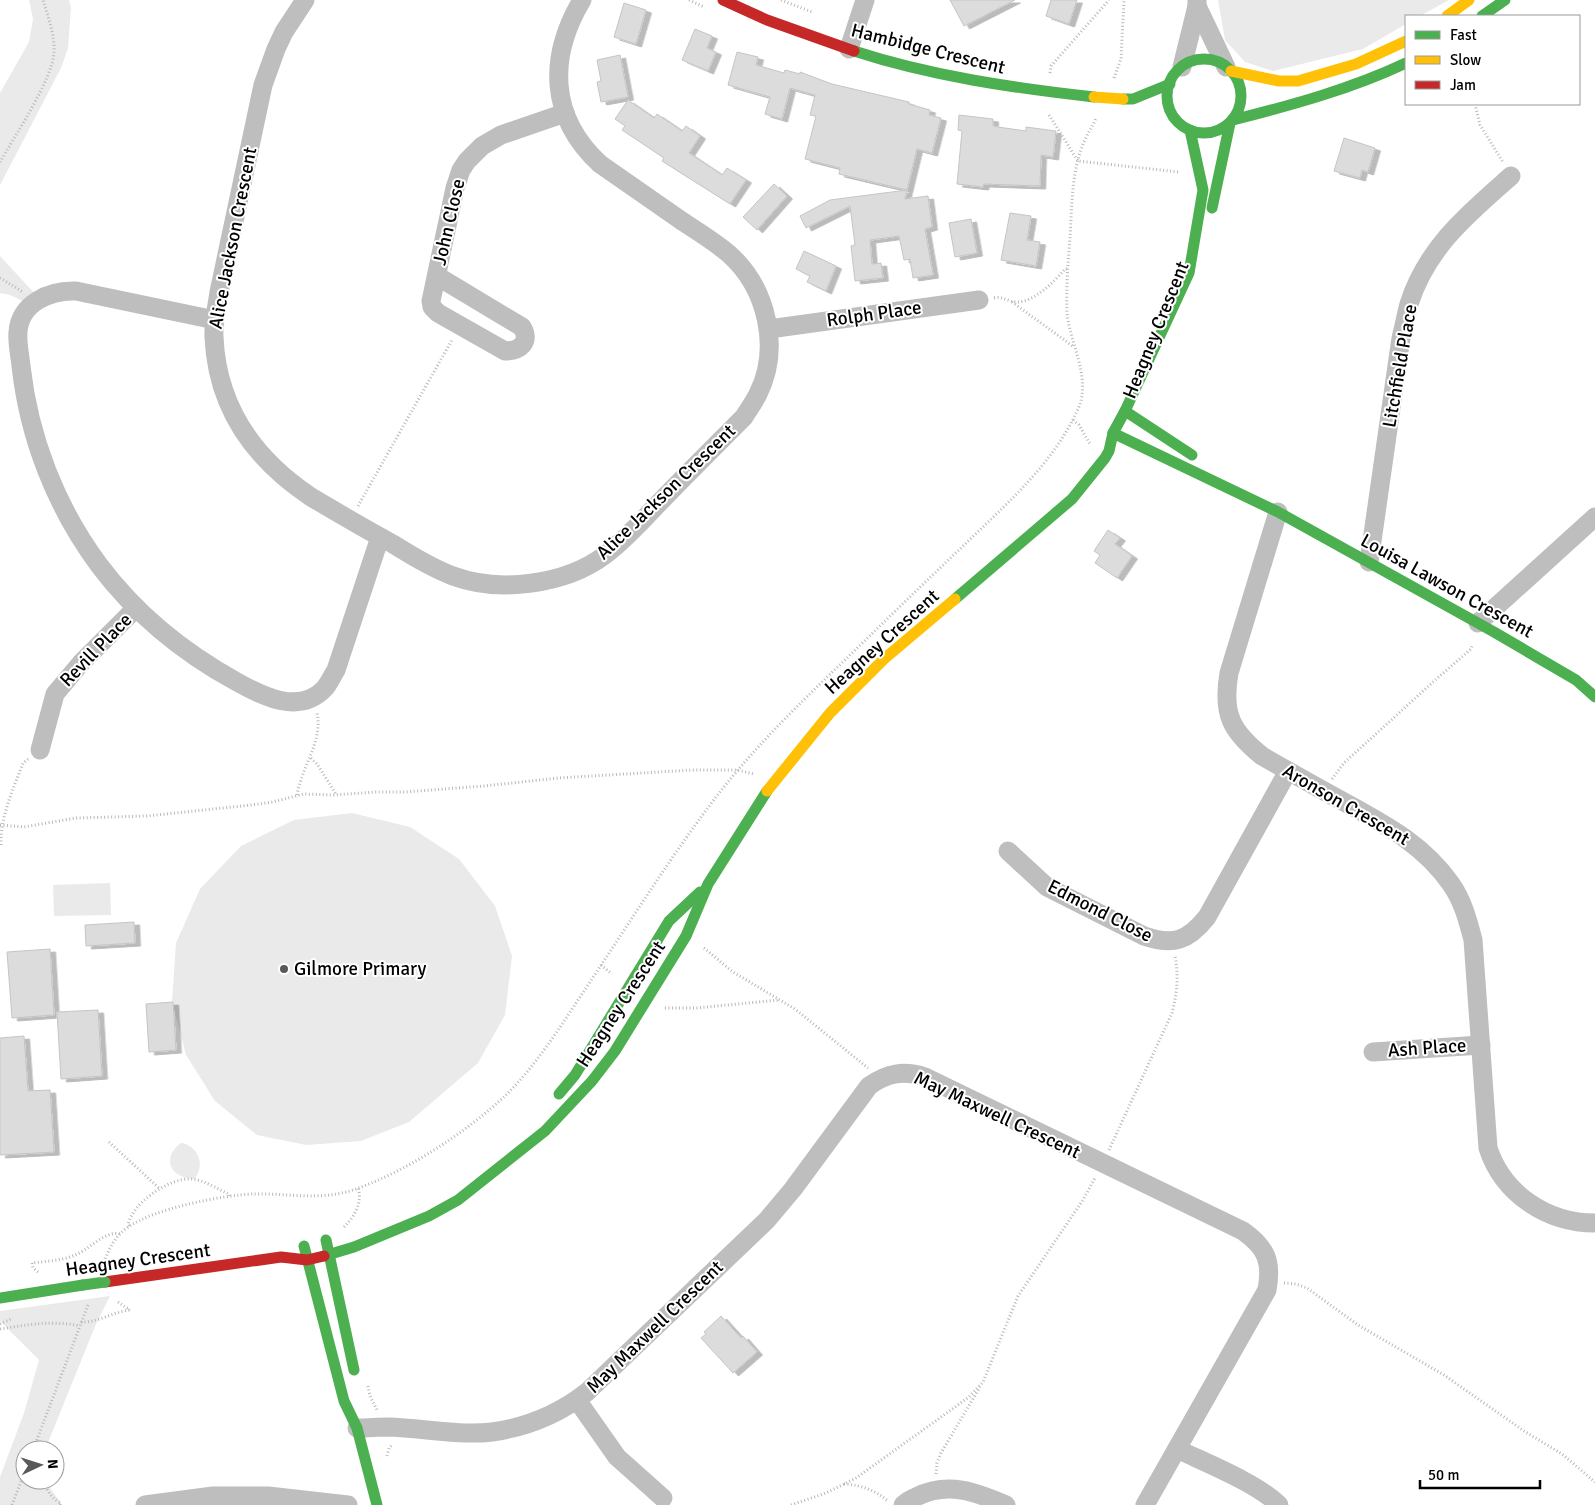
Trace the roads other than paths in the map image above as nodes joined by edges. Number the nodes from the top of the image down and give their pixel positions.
1 (305, 0) edge
2 (582, 0) edge
3 (723, 0) edge
4 (865, 0) edge
5 (1470, 0) edge
6 (1505, 0) edge
7 (1197, 3) edge
8 (1448, 15) edge
9 (1483, 15) edge
10 (1405, 41) edge
11 (850, 49) junction
12 (1405, 64) edge
13 (1182, 67) junction
14 (1229, 69) junction
15 (1170, 84) junction
16 (1128, 99) junction
17 (565, 113) junction
18 (1232, 121) junction
19 (1176, 122) junction
20 (1190, 130) junction
21 (1512, 176) road end
22 (1206, 221) junction
23 (436, 276) junction
24 (979, 300) road end
25 (215, 320) junction
26 (768, 329) junction
27 (1125, 411) junction
28 (1139, 416) junction
29 (1113, 433) junction
30 (1126, 440) junction
31 (1109, 451) junction
32 (1278, 512) junction
33 (1595, 517) edge
34 (380, 537) junction
35 (1369, 562) junction
36 (136, 608) junction
37 (1476, 630) junction
38 (1595, 697) edge
39 (40, 750) road end
40 (1288, 771) junction
41 (1008, 851) dead end
42 (708, 884) junction
43 (1480, 1045) junction
44 (1373, 1052) dead end
45 (574, 1075) junction
46 (588, 1086) junction
47 (551, 1103) dead end
48 (524, 1150) junction
49 (485, 1164) dead end
50 (1595, 1223) edge
51 (304, 1246) junction
52 (330, 1254) junction
53 (281, 1257) junction
54 (307, 1260) junction
55 (0, 1298) edge
56 (356, 1378) dead end
57 (577, 1400) junction
58 (359, 1405) dead end
59 (357, 1428) junction
60 (1177, 1449) junction
61 (663, 1498) dead end
62 (145, 1505) edge
63 (348, 1505) edge
64 (377, 1505) edge
65 (903, 1505) edge
66 (1006, 1505) edge
67 (1145, 1505) edge
68 (1279, 1505) edge

1 - 25 street, Alice Jackson Crescent
2 - 17 street, Alice Jackson Crescent
3 - 11 street, Hambidge Crescent
4 - 11 street
5 - 8 street
6 - 9 street
7 - 13 street
7 - 14 street
10 - 14 street
11 - 16 street, Hambidge Crescent, bridge
12 - 18 street
13 - 14 street
13 - 15 street
14 - 18 street
15 - 16 street, Hambidge Crescent
15 - 19 street
16 - 19 street, Hambidge Crescent
17 - 23 street, John Close
17 - 26 street, Alice Jackson Crescent
18 - 20 street
18 - 22 street, Heagney Crescent
19 - 20 street
20 - 22 street, Heagney Crescent
21 - 35 street, Litchfield Place
22 - 27 street, Heagney Crescent
23 - 23 street, John Close
24 - 26 street, Rolph Place
25 - 34 street, Alice Jackson Crescent
25 - 36 street
26 - 34 street, Alice Jackson Crescent
27 - 28 street, Louisa Lawson Crescent
27 - 29 street, Heagney Crescent
28 - 30 street, Heagney Crescent
28 - 32 street, Louisa Lawson Crescent
29 - 30 street, Louisa Lawson Crescent
29 - 31 street, Heagney Crescent
30 - 31 street, Heagney Crescent
30 - 32 street, Louisa Lawson Crescent
31 - 42 street, Heagney Crescent
32 - 35 street, Louisa Lawson Crescent
32 - 40 street, Aronson Crescent
33 - 37 street
34 - 36 street
35 - 37 street, Louisa Lawson Crescent
36 - 39 street, Revill Place
37 - 38 street, Louisa Lawson Crescent
40 - 41 street, Edmond Close
40 - 43 street, Aronson Crescent
42 - 45 street, Heagney Crescent
42 - 46 street, Heagney Crescent
43 - 44 street, Ash Place
43 - 50 street, Aronson Crescent
45 - 46 street
45 - 47 street, Heagney Crescent
46 - 48 street, Heagney Crescent
48 - 49 street
48 - 52 street, Heagney Crescent
51 - 52 street, Heagney Crescent
51 - 53 street, Heagney Crescent
51 - 54 street
52 - 54 street, Heagney Crescent
52 - 56 street
53 - 54 street, Heagney Crescent
53 - 55 street, Heagney Crescent, bridge
54 - 59 street
57 - 59 street, May Maxwell Crescent
57 - 60 street, May Maxwell Crescent
57 - 61 street
58 - 59 street
59 - 64 street
60 - 67 street, May Maxwell Crescent
60 - 68 street
62 - 63 street
65 - 66 street

